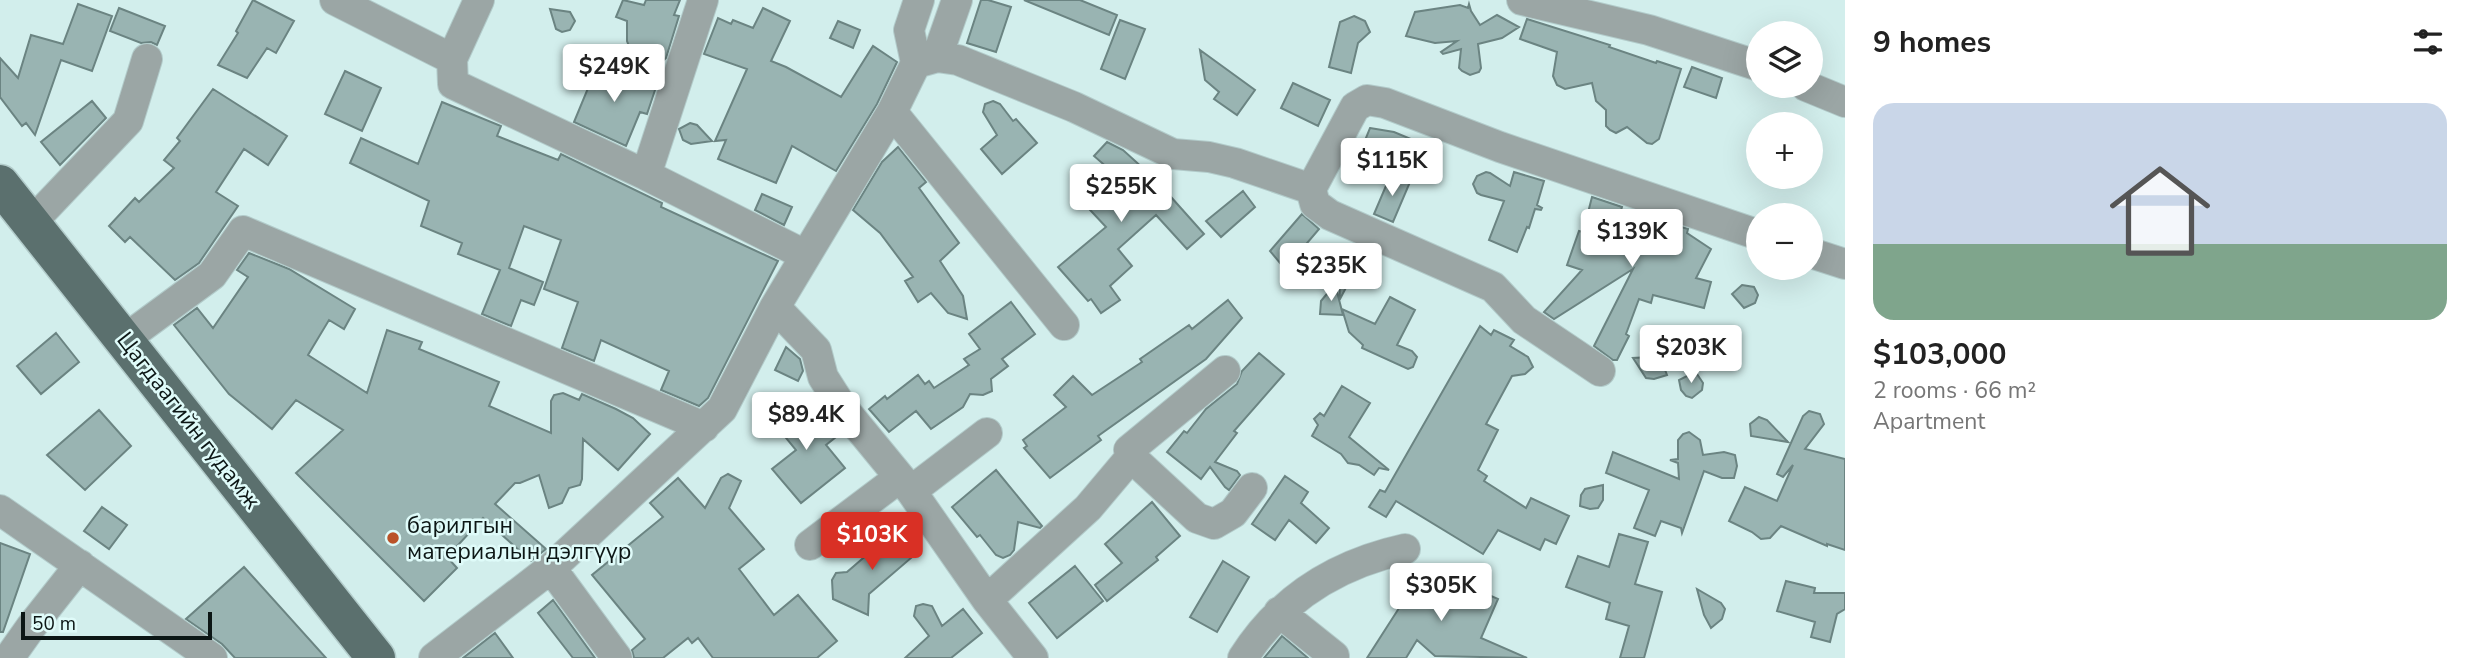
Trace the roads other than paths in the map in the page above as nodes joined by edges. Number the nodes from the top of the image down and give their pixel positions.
1 (335, 0) edge
2 (479, 0) edge
3 (703, 0) edge
4 (919, 0) edge
5 (957, 0) edge
6 (1522, 0) edge
7 (452, 59) junction
8 (146, 60) dead end
9 (927, 60) junction
10 (1746, 62) edge
11 (1823, 93) edge
12 (1845, 102) edge
13 (892, 112) junction
14 (646, 175) junction
15 (0, 184) edge
16 (1311, 189) junction
17 (31, 223) junction
18 (1746, 231) edge
19 (805, 255) junction
20 (1823, 257) edge
21 (1845, 264) edge
22 (775, 307) junction
23 (1064, 326) dead end
24 (125, 339) junction
25 (1225, 371) dead end
26 (1600, 371) dead end
27 (704, 427) junction
28 (987, 433) dead end
29 (1130, 457) junction
30 (905, 485) junction
31 (1252, 488) dead end
32 (0, 510) edge
33 (810, 545) dead end
34 (1405, 549) dead end
35 (80, 565) junction
36 (551, 568) junction
37 (987, 600) junction
38 (1279, 612) junction
39 (1334, 656) dead end
40 (9, 658) edge
41 (212, 658) edge
42 (376, 658) edge
43 (433, 658) edge
44 (617, 658) edge
45 (1033, 658) edge
46 (1243, 658) edge

1 - 7 street
2 - 7 street
3 - 14 street
4 - 9 street
5 - 9 street
6 - 10 street
7 - 14 street
8 - 17 street
9 - 13 street
9 - 16 street
11 - 12 street
13 - 19 street
13 - 23 street
14 - 19 street
15 - 17 main road, Цагдаагийн гудамж
16 - 18 street
16 - 26 street
17 - 24 main road, Цагдаагийн гудамж
19 - 22 street
20 - 21 street
22 - 27 street
22 - 30 street
24 - 27 street
24 - 42 main road, Цагдаагийн гудамж
25 - 29 street
27 - 36 street
28 - 30 street
29 - 31 street
29 - 37 street
30 - 33 street
30 - 37 street
32 - 35 street
34 - 38 street
35 - 40 street
35 - 41 street
36 - 43 street
36 - 44 street
37 - 45 street
38 - 39 street
38 - 46 street

